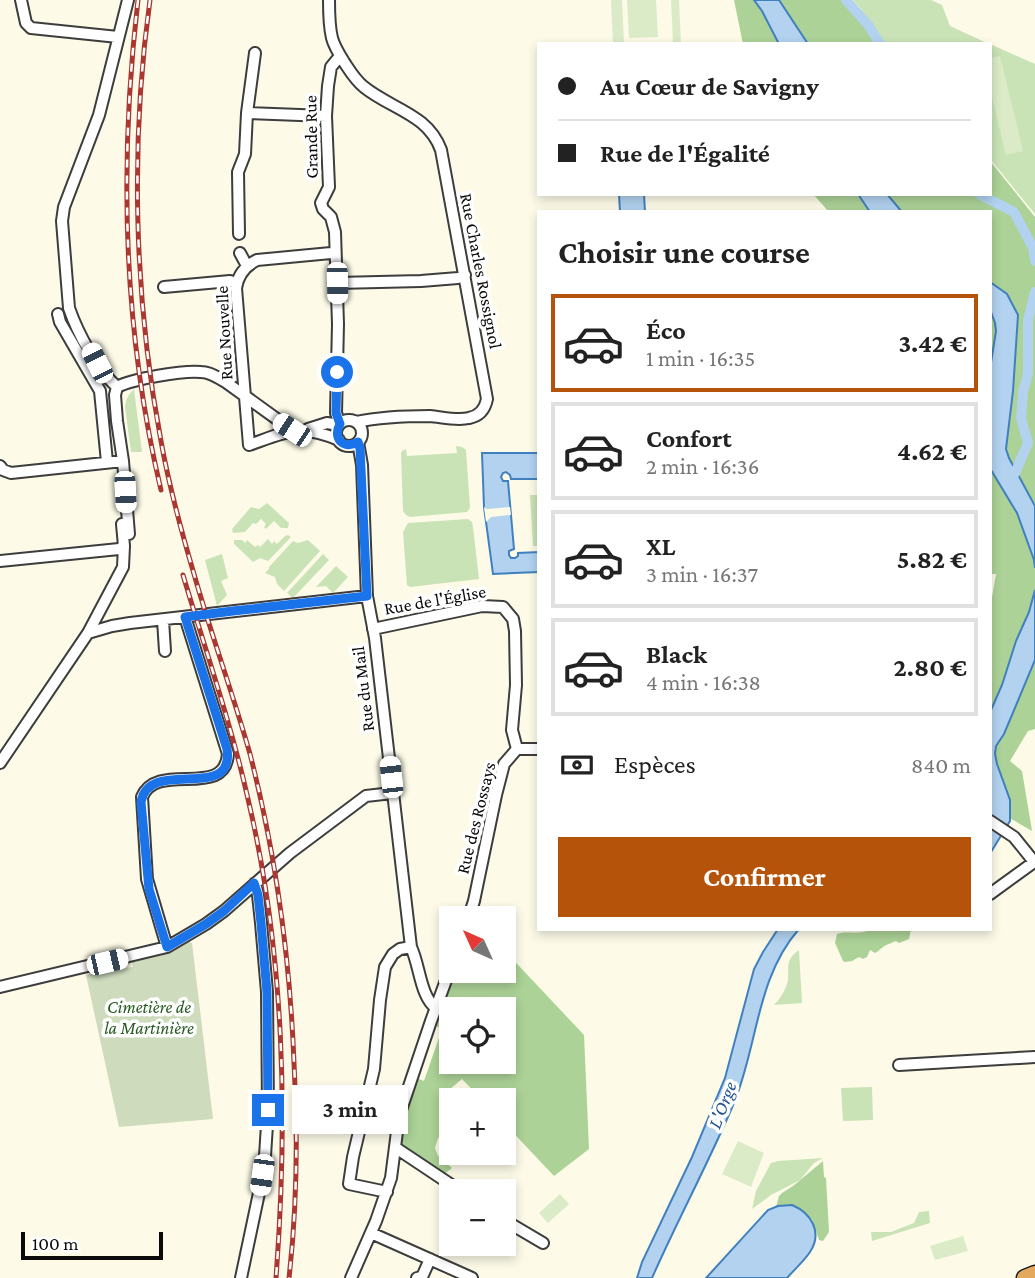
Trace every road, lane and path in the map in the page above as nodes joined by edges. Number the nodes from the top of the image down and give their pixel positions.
1 (21, 0) edge
2 (128, 0) edge
3 (329, 0) edge
4 (118, 37) junction
5 (256, 53) dead end
6 (340, 57) junction
7 (247, 113) junction
8 (326, 116) junction
9 (239, 234) dead end
10 (240, 253) dead end
11 (331, 253) dead end
12 (247, 266) junction
13 (465, 275) junction
14 (236, 283) junction
15 (337, 283) junction
16 (164, 287) dead end
17 (58, 314) dead end
18 (117, 387) junction
19 (245, 397) junction
20 (356, 422) junction
21 (339, 424) junction
22 (292, 430) junction
23 (305, 430) junction
24 (339, 440) junction
25 (358, 442) junction
26 (249, 445) joint
27 (123, 461) junction
28 (107, 462) junction
29 (0, 466) edge
30 (126, 508) junction
31 (121, 543) junction
32 (0, 561) edge
33 (367, 596) junction
34 (503, 607) joint
35 (185, 617) junction
36 (163, 620) junction
37 (373, 629) junction
38 (88, 633) junction
39 (165, 651) dead end
40 (517, 749) junction
41 (537, 749) edge
42 (0, 763) edge
43 (392, 793) junction
44 (992, 822) edge
45 (1035, 863) edge
46 (254, 883) junction
47 (992, 893) edge
48 (472, 906) edge
49 (167, 947) junction
50 (411, 947) junction
51 (445, 984) edge
52 (0, 987) edge
53 (436, 1008) junction
54 (1035, 1057) edge
55 (899, 1065) dead end
56 (396, 1148) junction
57 (442, 1179) edge
58 (387, 1192) junction
59 (516, 1227) edge
60 (372, 1233) junction
61 (542, 1243) dead end
62 (430, 1259) junction
63 (1035, 1274) edge
64 (240, 1278) edge
65 (351, 1278) edge
66 (417, 1278) edge
67 (472, 1278) edge
68 (1025, 1278) edge

1 - 4 street
2 - 4 street
3 - 6 street
4 - 18 street
5 - 7 street
6 - 8 street, Grande Rue
6 - 13 street, Rue Charles Rossignol
7 - 8 street
7 - 9 street
8 - 15 street, Grande Rue
10 - 12 street
11 - 12 street, Rue Nouvelle
12 - 14 street, Rue Nouvelle
13 - 15 street
13 - 20 street, Rue Charles Rossignol
14 - 16 street
14 - 19 street, Rue Nouvelle
15 - 21 street, Grande Rue
17 - 28 street
18 - 19 street
18 - 27 street
19 - 22 street
19 - 26 street, Rue Nouvelle
20 - 21 street, Rue Charles Rossignol
20 - 25 street
21 - 23 street, Rue Charles Rossignol
21 - 24 street
22 - 23 street, Rue Charles Rossignol
22 - 26 street, Rue Charles Rossignol
23 - 24 street, Rue Charles Rossignol
24 - 25 street, Rue Charles Rossignol
25 - 33 street, Rue du Mail
27 - 28 street
27 - 30 street
28 - 29 street
30 - 31 street
30 - 31 street
31 - 32 street
31 - 38 street
33 - 35 street
33 - 37 street, Rue du Mail
34 - 37 street, Rue de l'Église
34 - 40 street, Rue des Rossays
35 - 36 street
35 - 49 street
36 - 38 street
36 - 39 street
37 - 43 street, Rue du Mail
38 - 42 street
40 - 41 street
40 - 48 street, Rue des Rossays
43 - 46 street
43 - 50 street, Rue du Mail
44 - 45 street
45 - 47 street
46 - 49 street
46 - 64 street
49 - 52 street
50 - 53 street, Rue du Mail
50 - 58 street
51 - 53 street
53 - 56 street
54 - 55 street
56 - 57 street
56 - 58 street
58 - 60 street
59 - 61 street
60 - 62 street
60 - 65 street
62 - 66 street
62 - 67 street
63 - 68 highway

